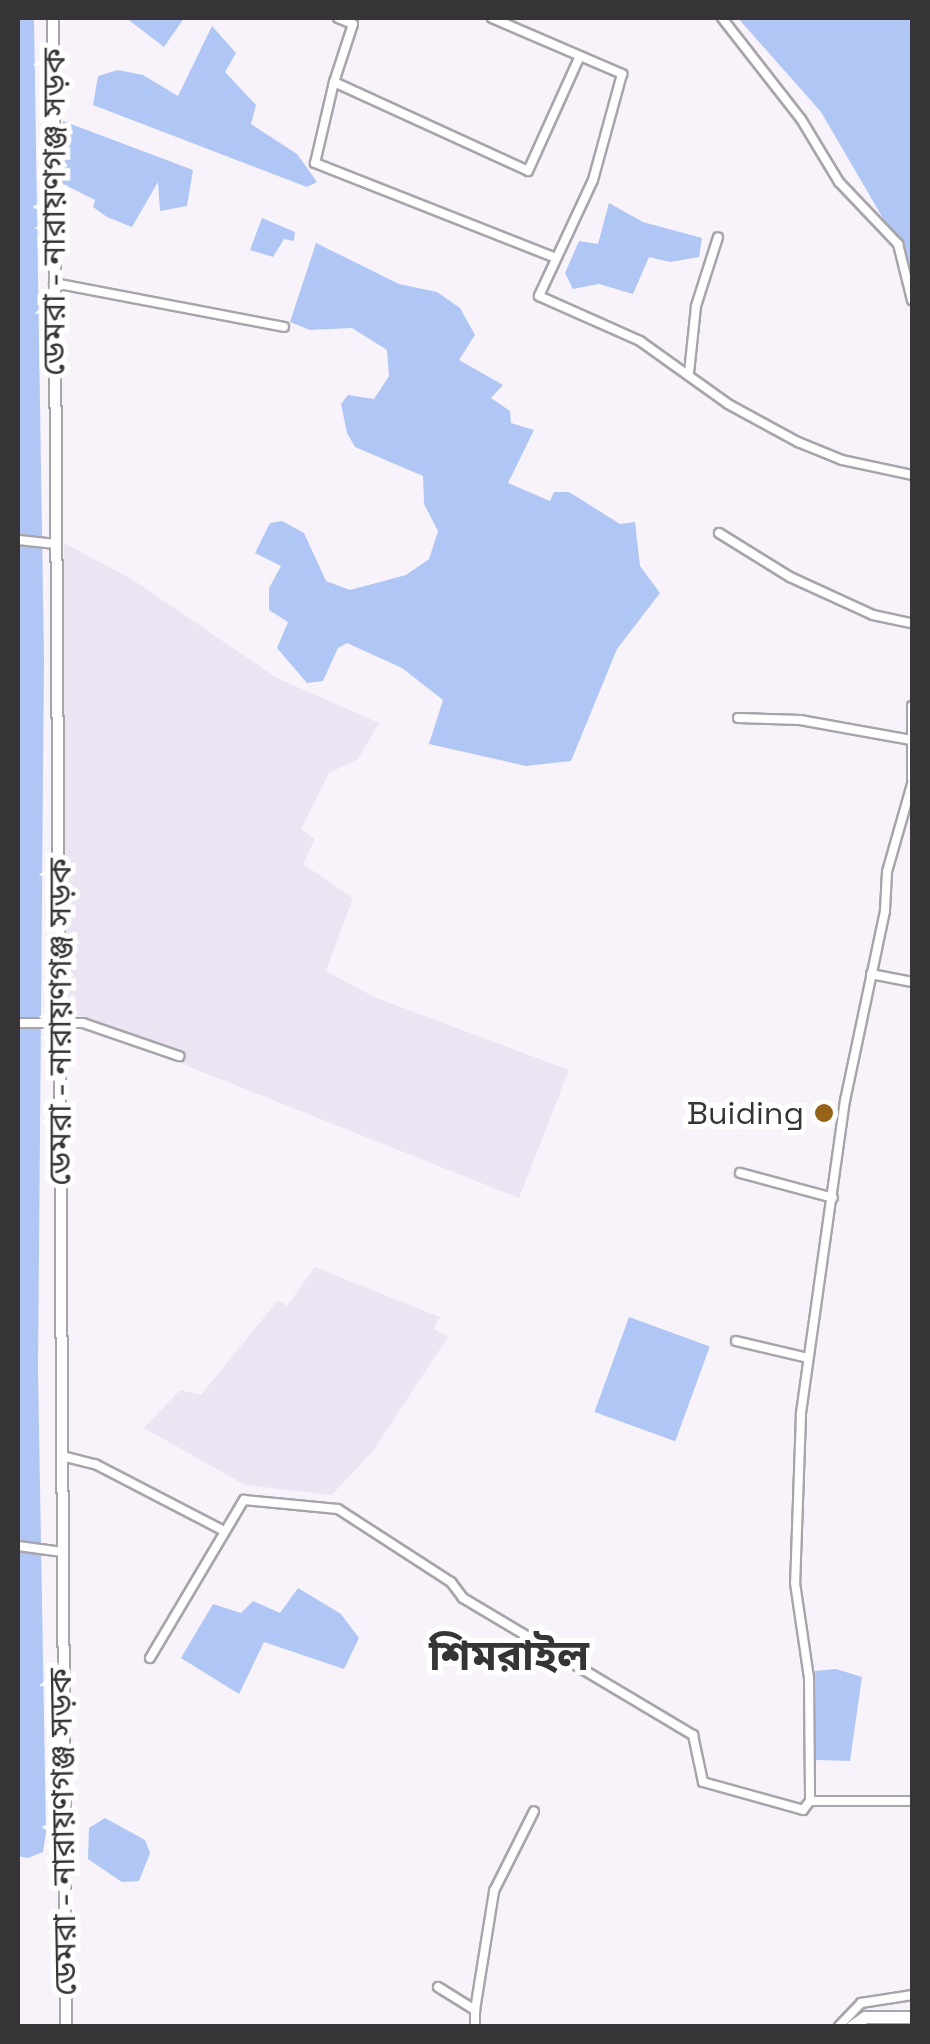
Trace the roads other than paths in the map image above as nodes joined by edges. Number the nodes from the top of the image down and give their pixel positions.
1 (53, 18) edge
2 (338, 18) edge
3 (492, 18) edge
4 (722, 18) edge
5 (580, 56) junction
6 (334, 82) junction
7 (718, 237) dead end
8 (554, 256) junction
9 (54, 282) junction
10 (912, 300) edge
11 (284, 327) dead end
12 (689, 373) junction
13 (912, 475) edge
14 (719, 533) dead end
15 (18, 540) edge
16 (54, 544) junction
17 (912, 623) edge
18 (912, 706) edge
19 (738, 718) dead end
20 (911, 740) edge
21 (912, 782) edge
22 (871, 974) junction
23 (912, 982) edge
24 (18, 1023) edge
25 (58, 1024) junction
26 (179, 1056) dead end
27 (740, 1172) dead end
28 (833, 1198) junction
29 (736, 1341) dead end
30 (808, 1358) junction
31 (66, 1458) junction
32 (224, 1531) junction
33 (18, 1546) edge
34 (63, 1552) junction
35 (150, 1658) dead end
36 (912, 1801) edge
37 (809, 1805) junction
38 (534, 1811) dead end
39 (438, 1987) dead end
40 (912, 1994) edge
41 (475, 2010) junction
42 (912, 2016) edge
43 (66, 2026) edge
44 (475, 2026) edge
45 (839, 2026) edge
46 (852, 2026) edge

1 - 9 main road, ডেমরা - নারায়ণগঞ্জ সড়ক
2 - 6 street
3 - 5 street
4 - 10 street
5 - 6 street
5 - 8 street
6 - 8 street
7 - 12 street
8 - 12 street
9 - 11 street
9 - 16 main road, ডেমরা - নারায়ণগঞ্জ সড়ক
12 - 13 street
14 - 17 street
15 - 16 street
16 - 25 main road, ডেমরা - নারায়ণগঞ্জ সড়ক
18 - 20 street
19 - 20 street
20 - 21 street
21 - 22 street
22 - 23 street
22 - 28 street
24 - 25 street
25 - 26 street
25 - 31 main road, ডেমরা - নারায়ণগঞ্জ সড়ক
27 - 28 street
28 - 30 street
29 - 30 street
30 - 37 street
31 - 32 street
31 - 34 main road, ডেমরা - নারায়ণগঞ্জ সড়ক
32 - 35 street
32 - 37 street
33 - 34 street
34 - 43 main road, ডেমরা - নারায়ণগঞ্জ সড়ক
36 - 37 street
38 - 41 street
39 - 41 street
40 - 45 street
41 - 44 street
42 - 46 highway

